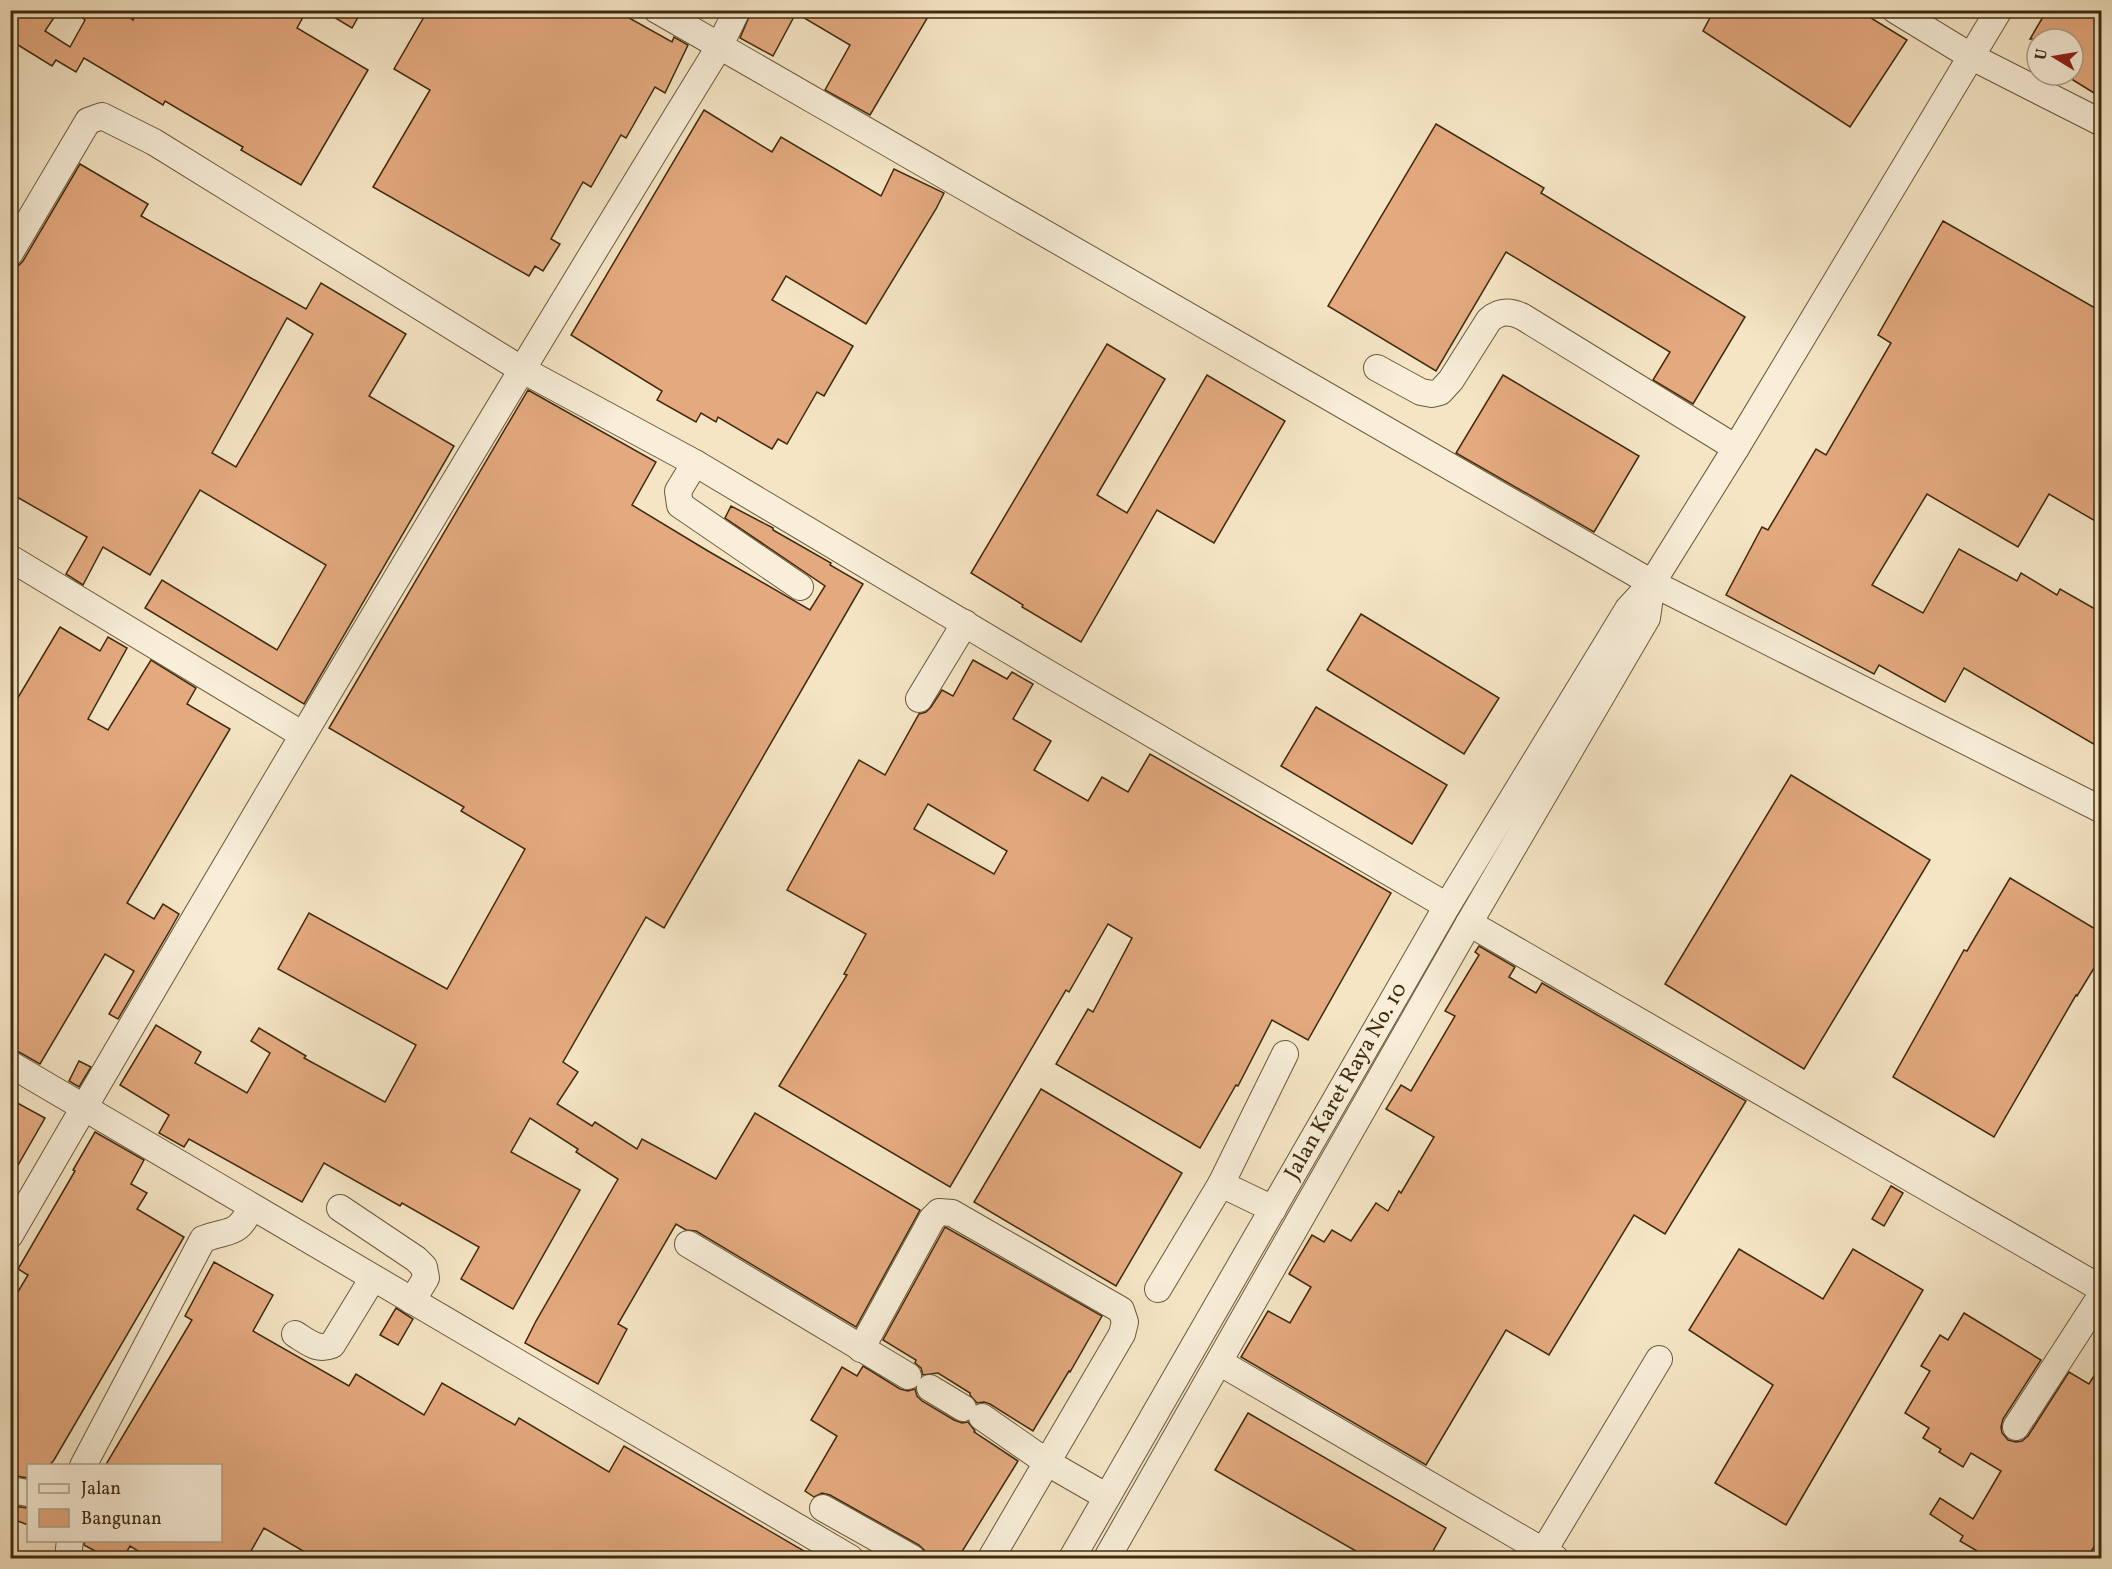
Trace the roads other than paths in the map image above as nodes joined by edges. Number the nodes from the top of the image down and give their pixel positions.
1 (657, 10) edge
2 (737, 10) edge
3 (1895, 10) edge
4 (1999, 10) edge
5 (719, 47) junction
6 (1972, 57) junction
7 (2102, 123) edge
8 (10, 253) edge
9 (1377, 368) dead end
10 (521, 369) junction
11 (1736, 448) junction
12 (694, 463) junction
13 (10, 558) edge
14 (1652, 583) junction
15 (800, 586) dead end
16 (1637, 613) junction
17 (965, 624) junction
18 (919, 699) dead end
19 (303, 735) junction
20 (2102, 810) edge
21 (1447, 906) junction
22 (1469, 923) junction
23 (1285, 1054) dead end
24 (10, 1064) edge
25 (84, 1108) junction
26 (1221, 1184) junction
27 (252, 1207) junction
28 (340, 1208) dead end
29 (1273, 1209) junction
30 (10, 1235) edge
31 (688, 1244) dead end
32 (373, 1278) junction
33 (1158, 1289) dead end
34 (2102, 1291) edge
35 (412, 1301) junction
36 (295, 1334) dead end
37 (861, 1348) junction
38 (1659, 1359) dead end
39 (1219, 1362) junction
40 (2016, 1427) dead end
41 (1048, 1463) junction
42 (84, 1464) edge
43 (10, 1490) edge
44 (27, 1493) edge
45 (1107, 1497) junction
46 (823, 1508) dead end
47 (70, 1542) edge
48 (1549, 1555) edge
49 (68, 1558) edge
50 (850, 1558) edge
51 (912, 1558) edge
52 (991, 1558) edge
53 (1071, 1558) edge
54 (1107, 1558) edge

1 - 5 street
2 - 5 street
3 - 6 street
4 - 6 street
5 - 10 street
5 - 14 street
6 - 7 street
6 - 11 street
8 - 10 street
9 - 11 street
10 - 12 street
10 - 19 street
11 - 14 street
12 - 15 street
12 - 17 street
13 - 19 street
14 - 16 street
14 - 20 street
16 - 21 street, Jalan Karet Raya No. 10
16 - 22 street, Jalan Karet Raya No. 10
17 - 18 street
17 - 21 street
19 - 25 street
21 - 29 street, Jalan Karet Raya No. 10
22 - 34 street
22 - 39 street, Jalan Karet Raya No. 10
23 - 26 street
24 - 25 street
25 - 27 street
25 - 30 street
26 - 29 street
26 - 33 street
27 - 32 street
27 - 42 street
28 - 35 street
29 - 45 street, Jalan Karet Raya No. 10
31 - 37 street
32 - 35 street
32 - 36 street
34 - 40 street
35 - 50 street
37 - 41 street
37 - 41 street
38 - 48 street
39 - 48 street
39 - 54 street, Jalan Karet Raya No. 10
41 - 45 street
41 - 52 street
43 - 44 street
45 - 53 street, Jalan Karet Raya No. 10
46 - 51 street
47 - 49 street

